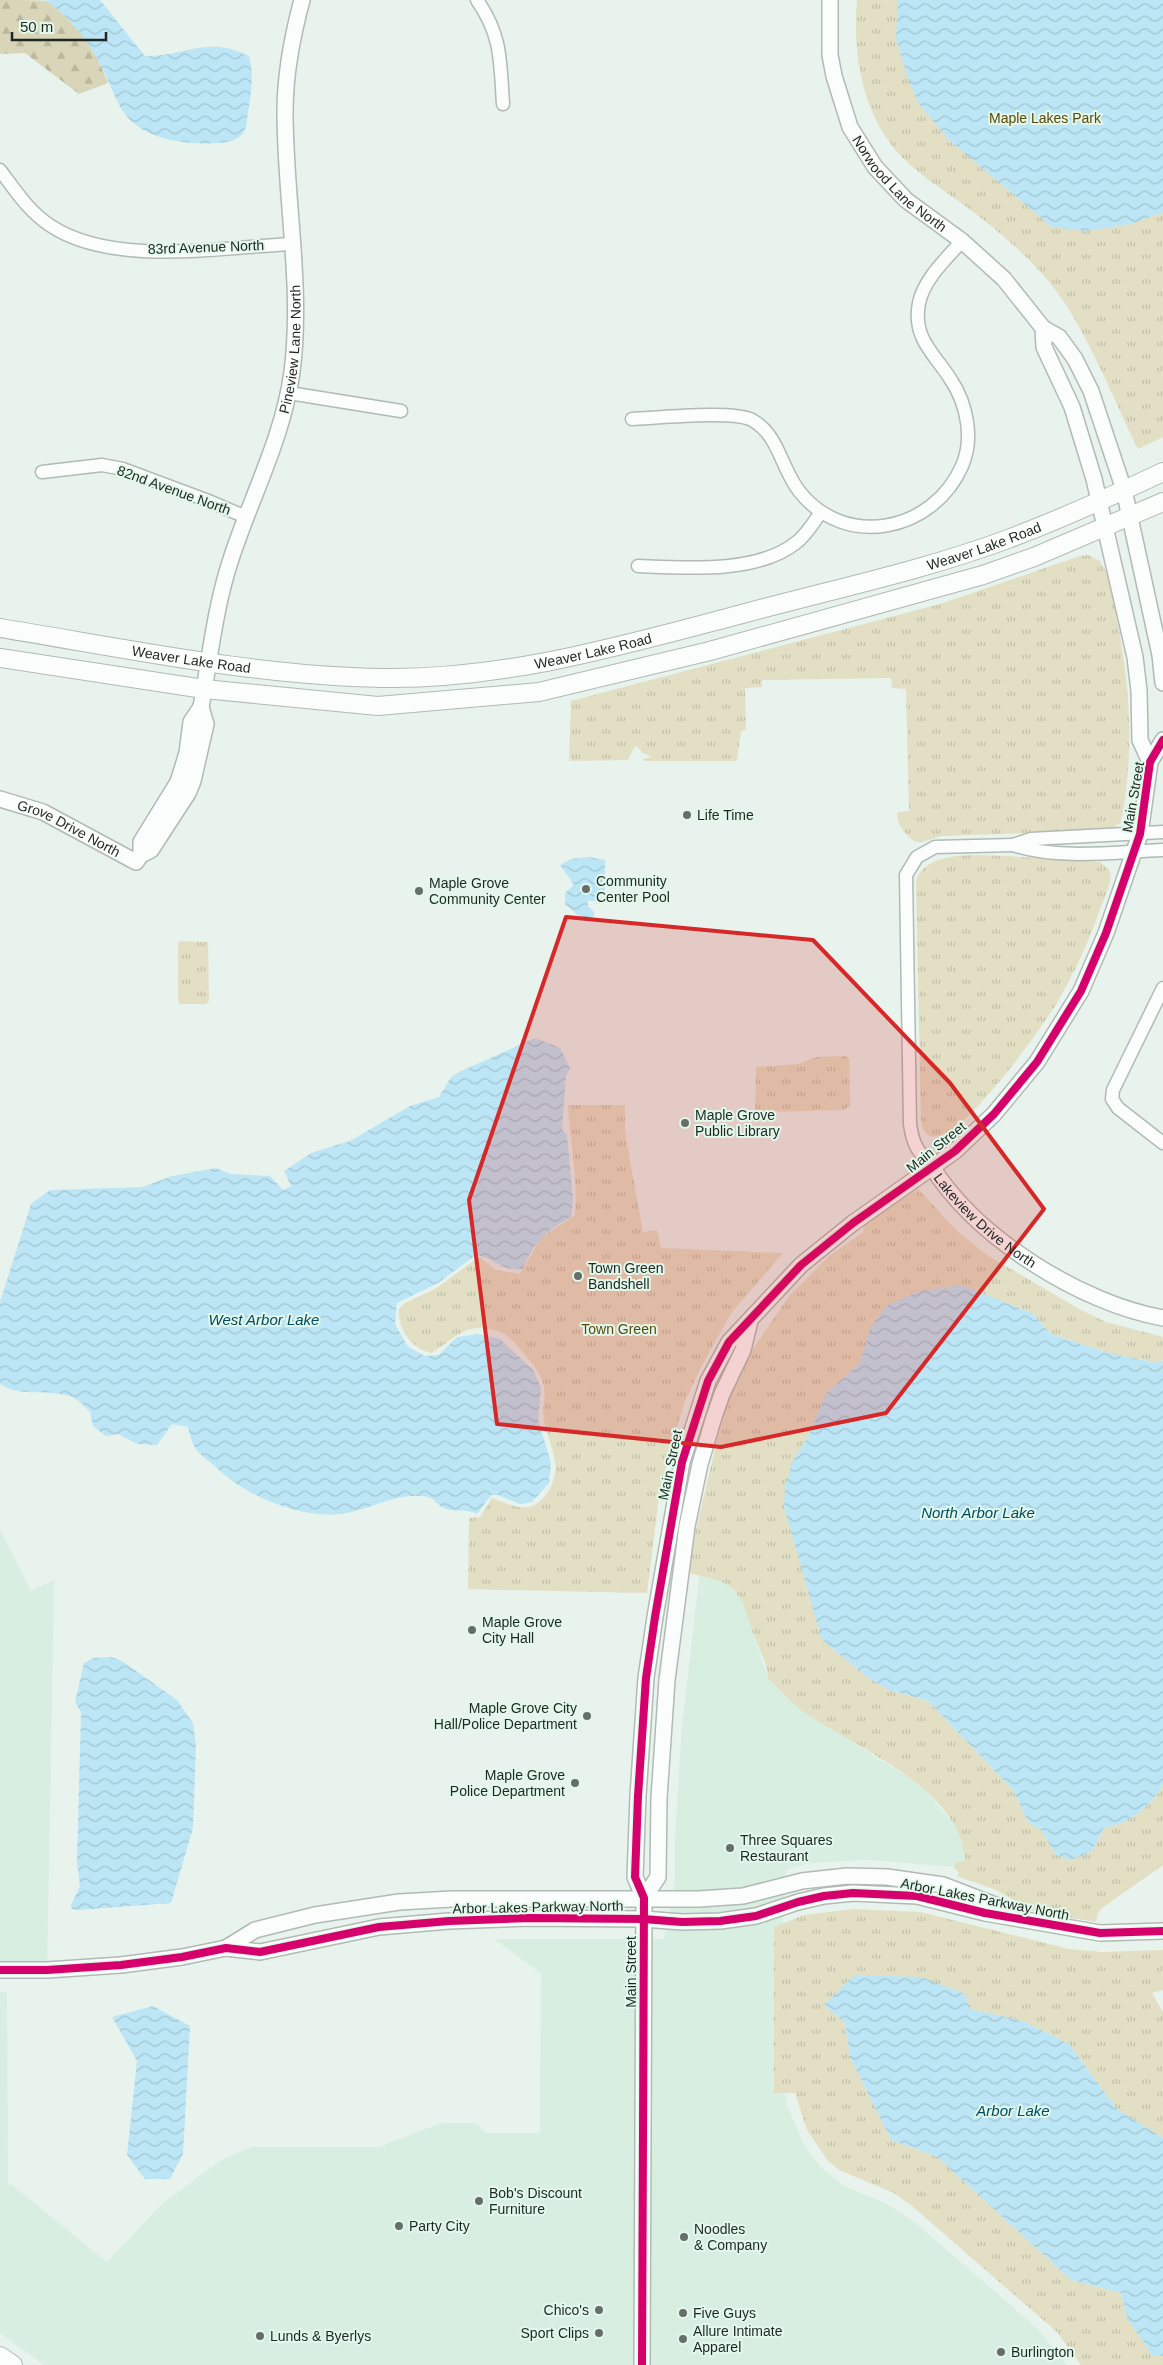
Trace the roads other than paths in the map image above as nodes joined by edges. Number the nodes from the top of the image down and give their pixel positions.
1 (302, 0) edge
2 (477, 0) edge
3 (830, 0) edge
4 (502, 104) dead end
5 (0, 170) edge
6 (962, 241) junction
7 (292, 244) junction
8 (1043, 328) junction
9 (289, 393) junction
10 (401, 411) dead end
11 (632, 420) dead end
12 (42, 472) dead end
13 (1163, 472) edge
14 (1124, 490) junction
15 (1098, 501) junction
16 (1163, 502) edge
17 (821, 512) junction
18 (246, 517) junction
19 (1130, 517) junction
20 (1105, 527) junction
21 (638, 566) dead end
22 (0, 628) edge
23 (0, 658) edge
24 (208, 661) junction
25 (1163, 683) edge
26 (204, 689) junction
27 (1163, 740) edge
28 (1150, 762) junction
29 (0, 799) edge
30 (1163, 832) edge
31 (1140, 834) junction
32 (1013, 845) junction
33 (1163, 850) edge
34 (1135, 852) junction
35 (138, 858) joint
36 (1163, 988) edge
37 (1163, 1143) edge
38 (932, 1167) junction
39 (1163, 1318) edge
40 (750, 1320) junction
41 (644, 1898) junction
42 (643, 1919) junction
43 (1030, 1920) junction
44 (1163, 1932) edge
45 (226, 1948) junction
46 (0, 1970) edge
47 (0, 2356) edge
48 (13, 2365) edge
49 (642, 2365) edge

1 - 7 street, Pineview Lane North
2 - 4 street
3 - 6 street, Norwood Lane North
5 - 7 street, 83rd Avenue North
6 - 8 street, Norwood Lane North
6 - 17 street
7 - 9 street, Pineview Lane North
8 - 14 street, Norwood Lane North
8 - 15 street
9 - 10 street
9 - 18 street, Pineview Lane North
11 - 17 street
12 - 18 street, 82nd Avenue North
13 - 14 main road, Weaver Lake Road
14 - 15 main road, Weaver Lake Road
14 - 19 street, Norwood Lane North
15 - 20 street
15 - 24 main road, Weaver Lake Road
16 - 19 main road, Weaver Lake Road
17 - 21 street
18 - 24 street, Pineview Lane North
19 - 20 main road, Weaver Lake Road
19 - 25 street
20 - 26 main road, Weaver Lake Road
20 - 28 street, Main Street
22 - 24 main road, Weaver Lake Road
23 - 26 main road, Weaver Lake Road
24 - 26 street, Pineview Lane North
26 - 35 street, Pineview Lane North
27 - 28 street, Main Street
28 - 31 street, Main Street
29 - 35 street, Grove Drive North
30 - 31 street
31 - 32 street
31 - 34 street, Main Street
32 - 34 street
32 - 38 street, Lakeview Drive North
33 - 34 street
34 - 38 street, Main Street
36 - 37 street
38 - 39 street, Lakeview Drive North
38 - 40 street, Main Street
40 - 41 street, Main Street
40 - 41 street, Main Street
41 - 42 street, Main Street
41 - 43 street, Arbor Lakes Parkway North
41 - 45 street, Arbor Lakes Parkway North
42 - 43 street, Arbor Lakes Parkway North
42 - 45 street, Arbor Lakes Parkway North
42 - 49 street, Main Street
43 - 44 street, Arbor Lakes Parkway North
45 - 46 street, Arbor Lakes Parkway North
47 - 48 main road

